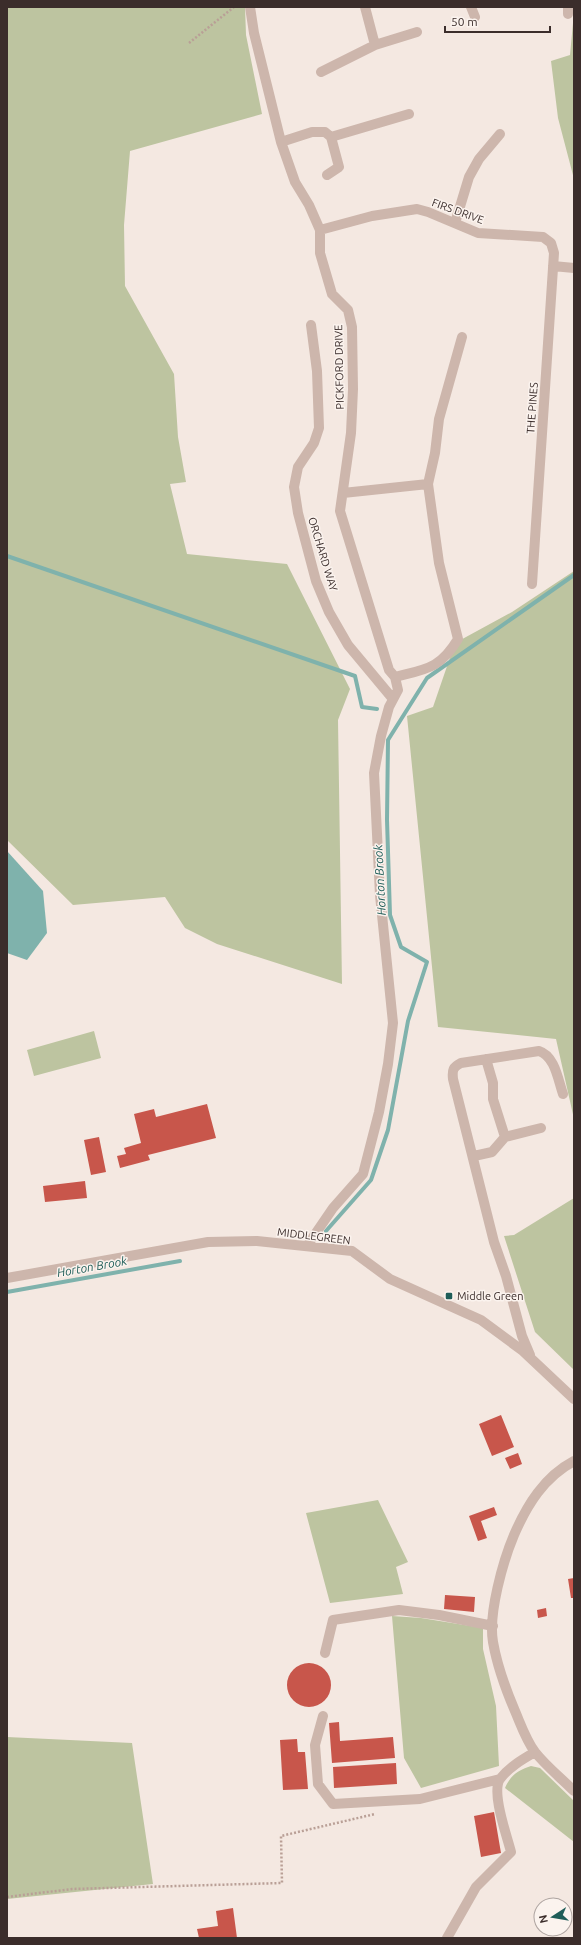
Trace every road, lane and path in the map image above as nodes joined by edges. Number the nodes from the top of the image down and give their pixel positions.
1 (234, 7) edge
2 (250, 7) edge
3 (365, 7) edge
4 (471, 7) edge
5 (475, 18) dead end
6 (417, 32) dead end
7 (189, 43) dead end
8 (375, 45) junction
9 (321, 72) dead end
10 (409, 114) dead end
11 (500, 134) dead end
12 (331, 137) junction
13 (280, 142) junction
14 (327, 175) dead end
15 (455, 223) junction
16 (320, 230) junction
17 (543, 237) joint
18 (553, 266) junction
19 (574, 268) edge
20 (311, 325) dead end
21 (462, 337) dead end
22 (428, 484) junction
23 (342, 493) junction
24 (532, 584) dead end
25 (395, 676) junction
26 (396, 694) junction
27 (486, 1059) junction
28 (563, 1094) dead end
29 (542, 1128) dead end
30 (505, 1138) junction
31 (474, 1156) junction
32 (307, 1246) junction
33 (7, 1278) edge
34 (530, 1357) junction
35 (574, 1399) edge
36 (574, 1461) edge
37 (493, 1626) junction
38 (325, 1653) dead end
39 (324, 1716) dead end
40 (535, 1752) junction
41 (500, 1779) junction
42 (574, 1791) edge
43 (382, 1813) dead end
44 (7, 1897) edge
45 (447, 1938) edge

1 - 7 path
2 - 13 street, PICKFORD DRIVE
3 - 8 street
4 - 5 street
6 - 8 street
8 - 9 street
10 - 12 street
11 - 15 street
12 - 13 street
12 - 14 street
13 - 16 street, PICKFORD DRIVE
15 - 16 street, FIRS DRIVE
15 - 17 street, FIRS DRIVE
16 - 23 street, PICKFORD DRIVE
17 - 18 street, THE PINES
18 - 19 street
18 - 24 street, THE PINES
20 - 26 street, ORCHARD WAY
21 - 22 street
22 - 23 street
22 - 25 street
23 - 25 street, PICKFORD DRIVE
25 - 26 street, PICKFORD DRIVE
26 - 32 street
27 - 28 street
27 - 30 street
27 - 31 street
29 - 30 street
30 - 31 street
31 - 34 street
32 - 33 street, MIDDLEGREEN
32 - 34 street, MIDDLEGREEN
34 - 35 street, MIDDLEGREEN
36 - 37 street
37 - 38 street
37 - 40 street
39 - 41 street
40 - 41 street
40 - 42 street
41 - 45 street
43 - 44 path

